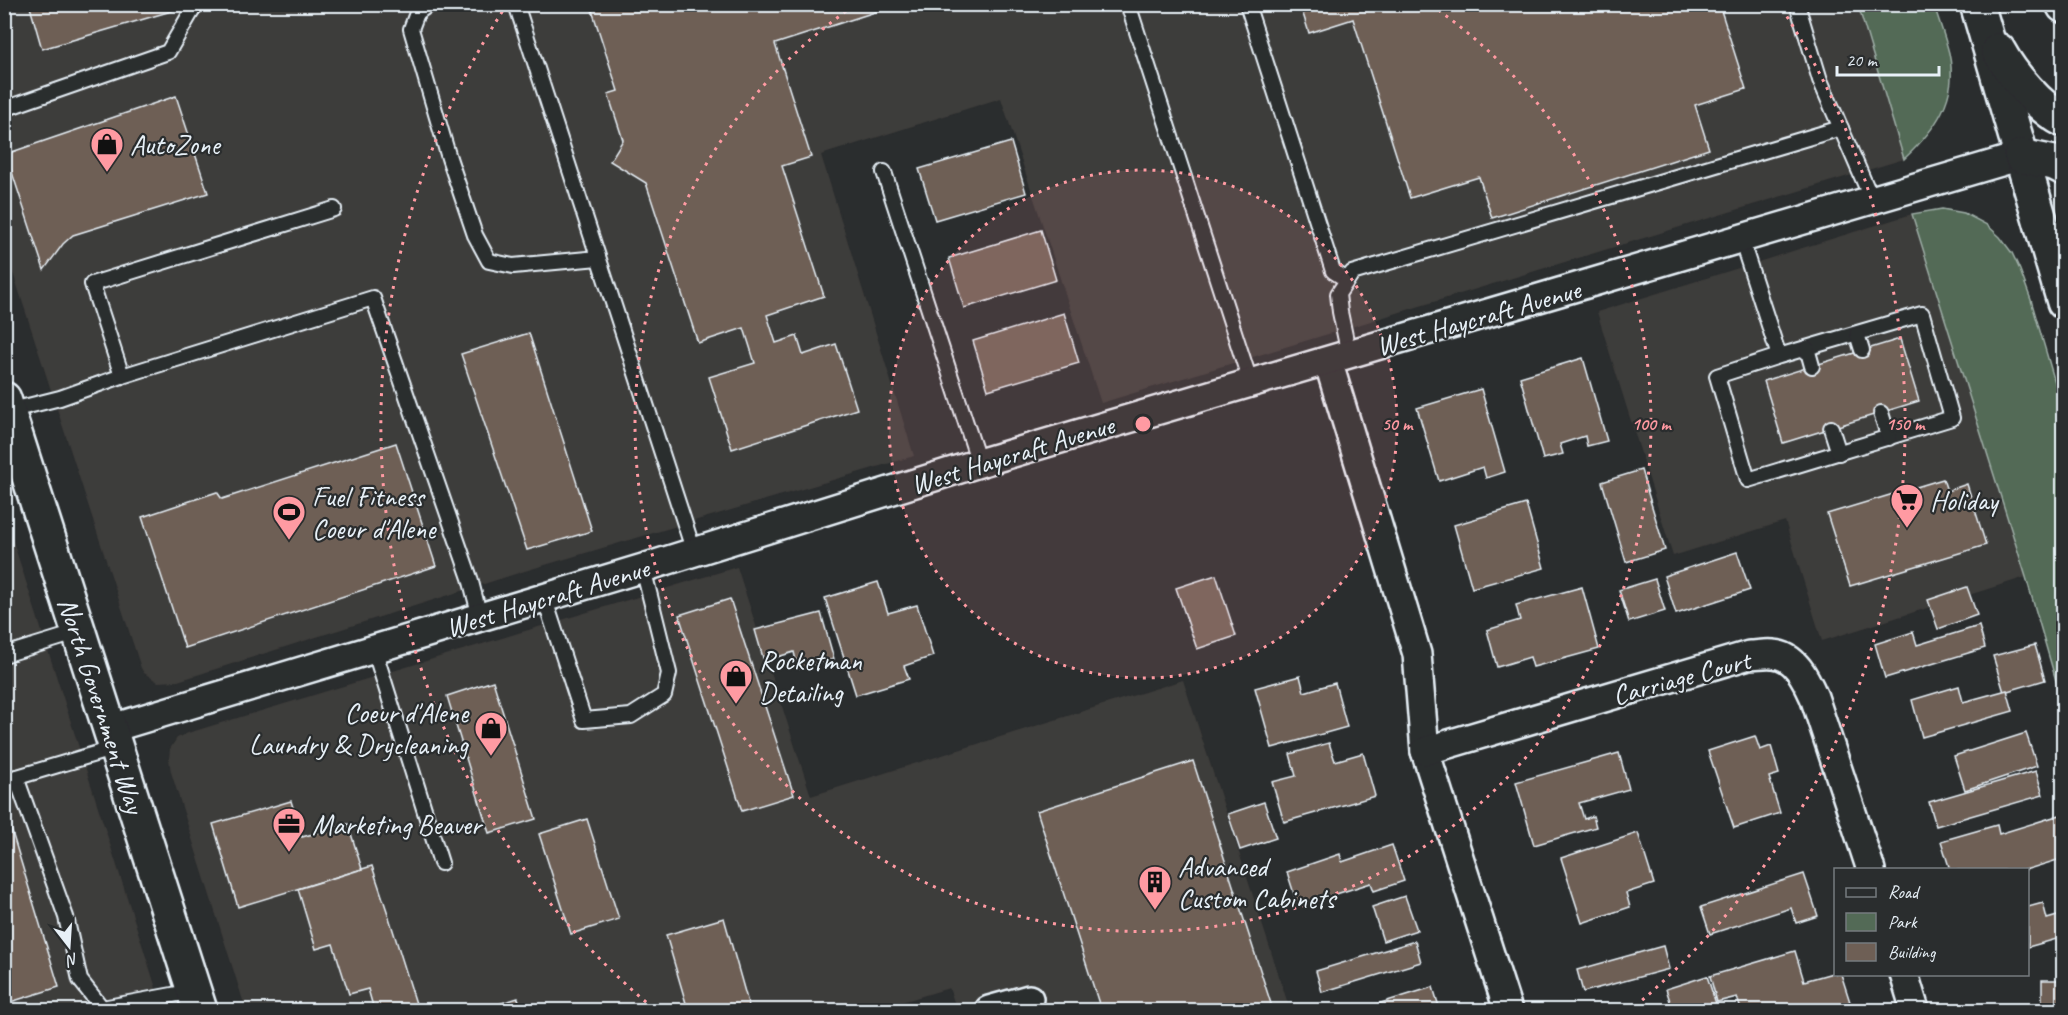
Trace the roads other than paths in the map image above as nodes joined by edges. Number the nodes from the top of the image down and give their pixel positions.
1 (196, 4) edge
2 (429, 4) edge
3 (516, 4) edge
4 (1128, 4) edge
5 (1247, 4) edge
6 (1797, 4) edge
7 (1980, 12) edge
8 (4, 109) edge
9 (2064, 120) edge
10 (1841, 128) junction
11 (2021, 156) junction
12 (2064, 168) edge
13 (884, 172) dead end
14 (1872, 200) junction
15 (334, 209) dead end
16 (1741, 239) junction
17 (598, 258) junction
18 (1347, 280) junction
19 (2064, 302) edge
20 (1857, 334) junction
21 (1807, 348) junction
22 (1862, 350) dead end
23 (1779, 356) junction
24 (1339, 358) junction
25 (1812, 366) dead end
26 (122, 376) junction
27 (1251, 384) junction
28 (6, 405) edge
29 (1881, 412) dead end
30 (1831, 428) dead end
31 (1889, 438) junction
32 (1839, 453) junction
33 (979, 463) junction
34 (694, 552) junction
35 (644, 568) junction
36 (544, 597) junction
37 (480, 617) junction
38 (79, 632) junction
39 (374, 649) junction
40 (4, 655) edge
41 (112, 738) junction
42 (1425, 751) junction
43 (10, 779) edge
44 (441, 863) dead end
45 (1870, 868) edge
46 (1904, 976) edge
47 (1029, 999) dead end
48 (197, 1001) edge
49 (989, 1011) edge
50 (1508, 1011) edge
51 (1915, 1011) edge

1 - 8 lane
2 - 17 lane
3 - 17 lane
4 - 27 lane
5 - 18 lane
6 - 10 lane
7 - 9 main road
7 - 11 main road
10 - 14 lane
10 - 18 lane
11 - 12 main road
11 - 14 street, West Haycraft Avenue
11 - 19 main road
13 - 33 lane
14 - 16 street, West Haycraft Avenue
15 - 26 lane
16 - 23 lane
16 - 24 street, West Haycraft Avenue
17 - 34 lane
18 - 24 lane
20 - 21 lane
20 - 22 lane
20 - 31 lane
21 - 23 lane
21 - 25 lane
23 - 32 lane
24 - 27 street, West Haycraft Avenue
24 - 42 street
26 - 28 lane
26 - 37 lane
27 - 33 street, West Haycraft Avenue
28 - 38 main road, North Government Way
29 - 31 lane
30 - 32 lane
31 - 32 lane
33 - 34 street, West Haycraft Avenue
34 - 35 street, West Haycraft Avenue
35 - 36 street, West Haycraft Avenue
35 - 36 lane
36 - 37 street, West Haycraft Avenue
37 - 39 street, West Haycraft Avenue
38 - 40 lane
38 - 41 main road, North Government Way
39 - 41 street, West Haycraft Avenue
39 - 44 lane
41 - 43 lane
41 - 48 main road, North Government Way
42 - 45 street, Carriage Court
42 - 50 street
43 - 48 lane
46 - 51 street
47 - 49 street

